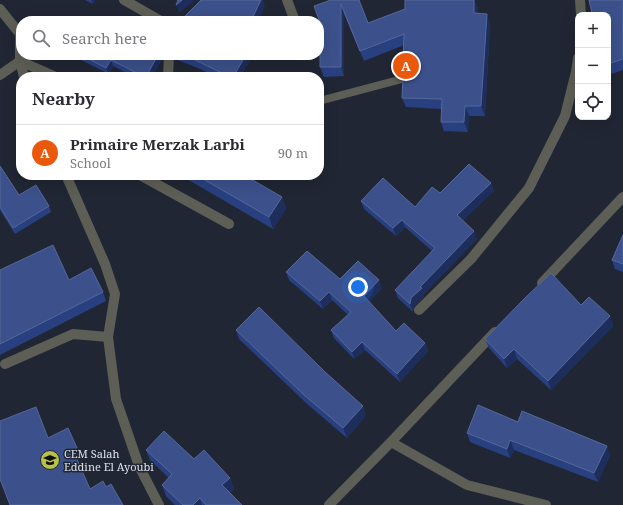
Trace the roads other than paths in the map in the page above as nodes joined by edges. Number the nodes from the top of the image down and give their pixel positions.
1 (124, 0) edge
2 (288, 0) edge
3 (580, 0) edge
4 (0, 9) edge
5 (581, 12) edge
6 (152, 16) edge
7 (293, 16) edge
8 (16, 29) edge
9 (169, 60) edge
10 (20, 61) junction
11 (23, 72) edge
12 (45, 72) edge
13 (168, 72) edge
14 (0, 75) edge
15 (575, 76) edge
16 (406, 78) edge
17 (324, 100) edge
18 (68, 180) edge
19 (149, 180) edge
20 (623, 197) edge
21 (229, 224) dead end
22 (536, 288) edge
23 (419, 310) dead end
24 (504, 323) edge
25 (108, 337) junction
26 (5, 364) dead end
27 (391, 442) junction
28 (159, 505) edge
29 (329, 505) edge
30 (546, 505) edge

1 - 6 street
2 - 7 street
3 - 5 street
4 - 8 street
9 - 13 street
10 - 11 street
10 - 12 street
10 - 14 street
15 - 23 street
16 - 17 lane
18 - 25 street
19 - 21 street
20 - 22 street
24 - 27 street
25 - 26 street
25 - 28 street
27 - 29 street
27 - 30 street

